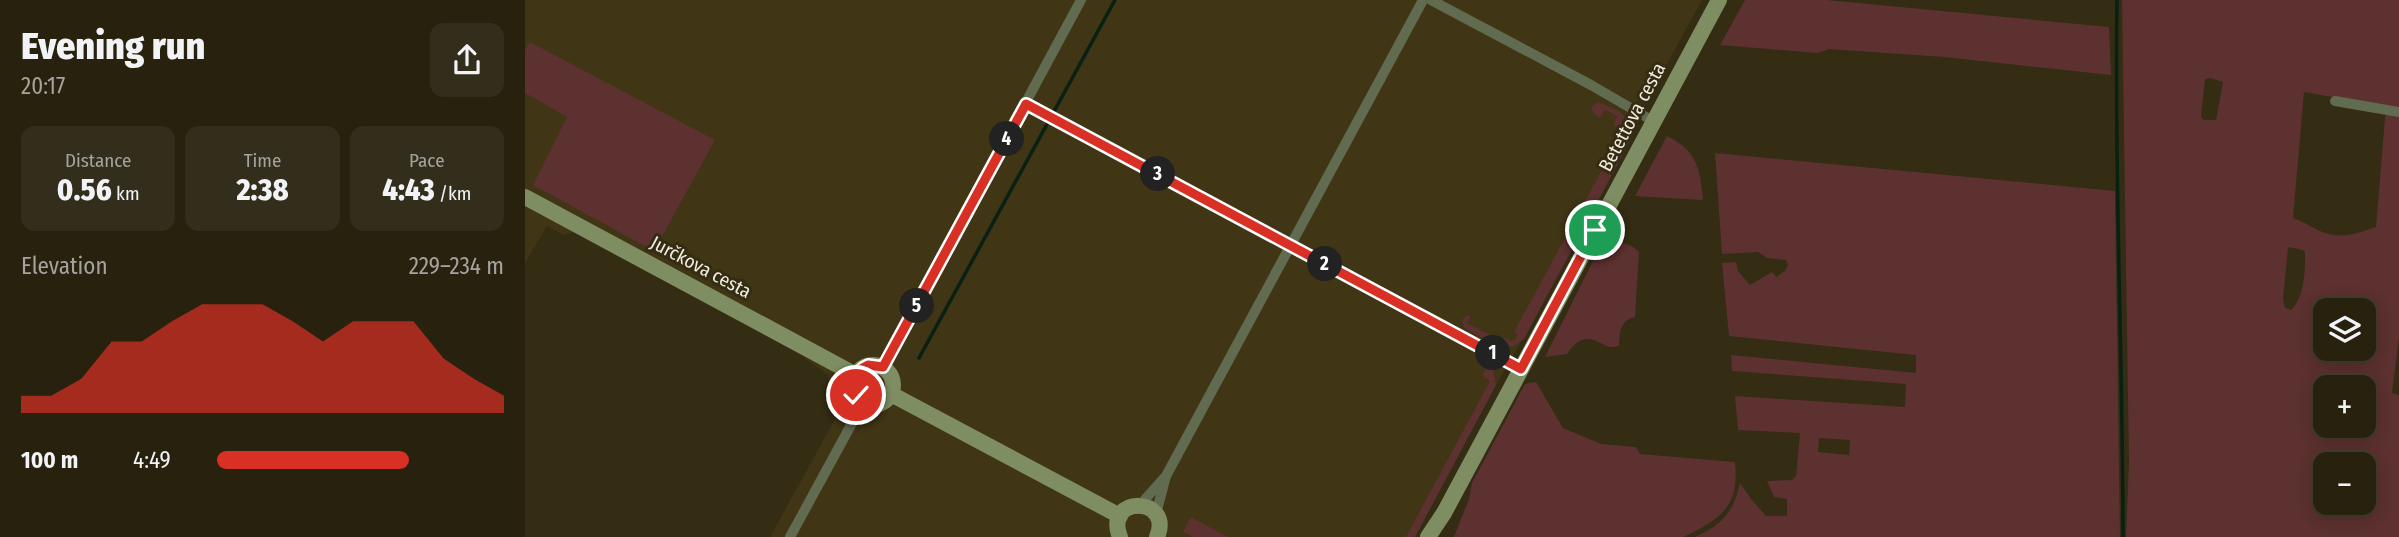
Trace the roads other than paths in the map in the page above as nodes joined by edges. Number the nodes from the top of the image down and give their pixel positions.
1 (1081, 0) edge
2 (1423, 0) edge
3 (1431, 0) edge
4 (1719, 0) edge
5 (2335, 101) dead end
6 (1026, 104) junction
7 (2399, 112) edge
8 (1653, 121) junction
9 (525, 197) edge
10 (1290, 245) junction
11 (883, 367) junction
12 (1521, 369) junction
13 (856, 375) junction
14 (891, 394) junction
15 (863, 403) junction
16 (1166, 476) junction
17 (1140, 505) junction
18 (1444, 513) junction
19 (1156, 514) junction
20 (1120, 516) junction
21 (1162, 535) edge
22 (790, 537) edge
23 (1120, 537) edge
24 (1429, 537) edge
25 (1443, 537) edge

1 - 6 street
2 - 10 street
3 - 8 street
4 - 8 street, Betettova cesta
5 - 7 street
6 - 10 street
6 - 11 street
8 - 12 street, Betettova cesta
9 - 13 street, Jurčkova cesta
10 - 12 street
10 - 16 street
11 - 13 street
11 - 14 street
12 - 18 street, Betettova cesta
13 - 15 street
14 - 15 street
14 - 20 street
15 - 22 street
16 - 17 street
16 - 19 street
17 - 19 street
17 - 20 street
18 - 24 street, Betettova cesta
18 - 25 street, Betettova cesta
19 - 21 street
20 - 23 street

